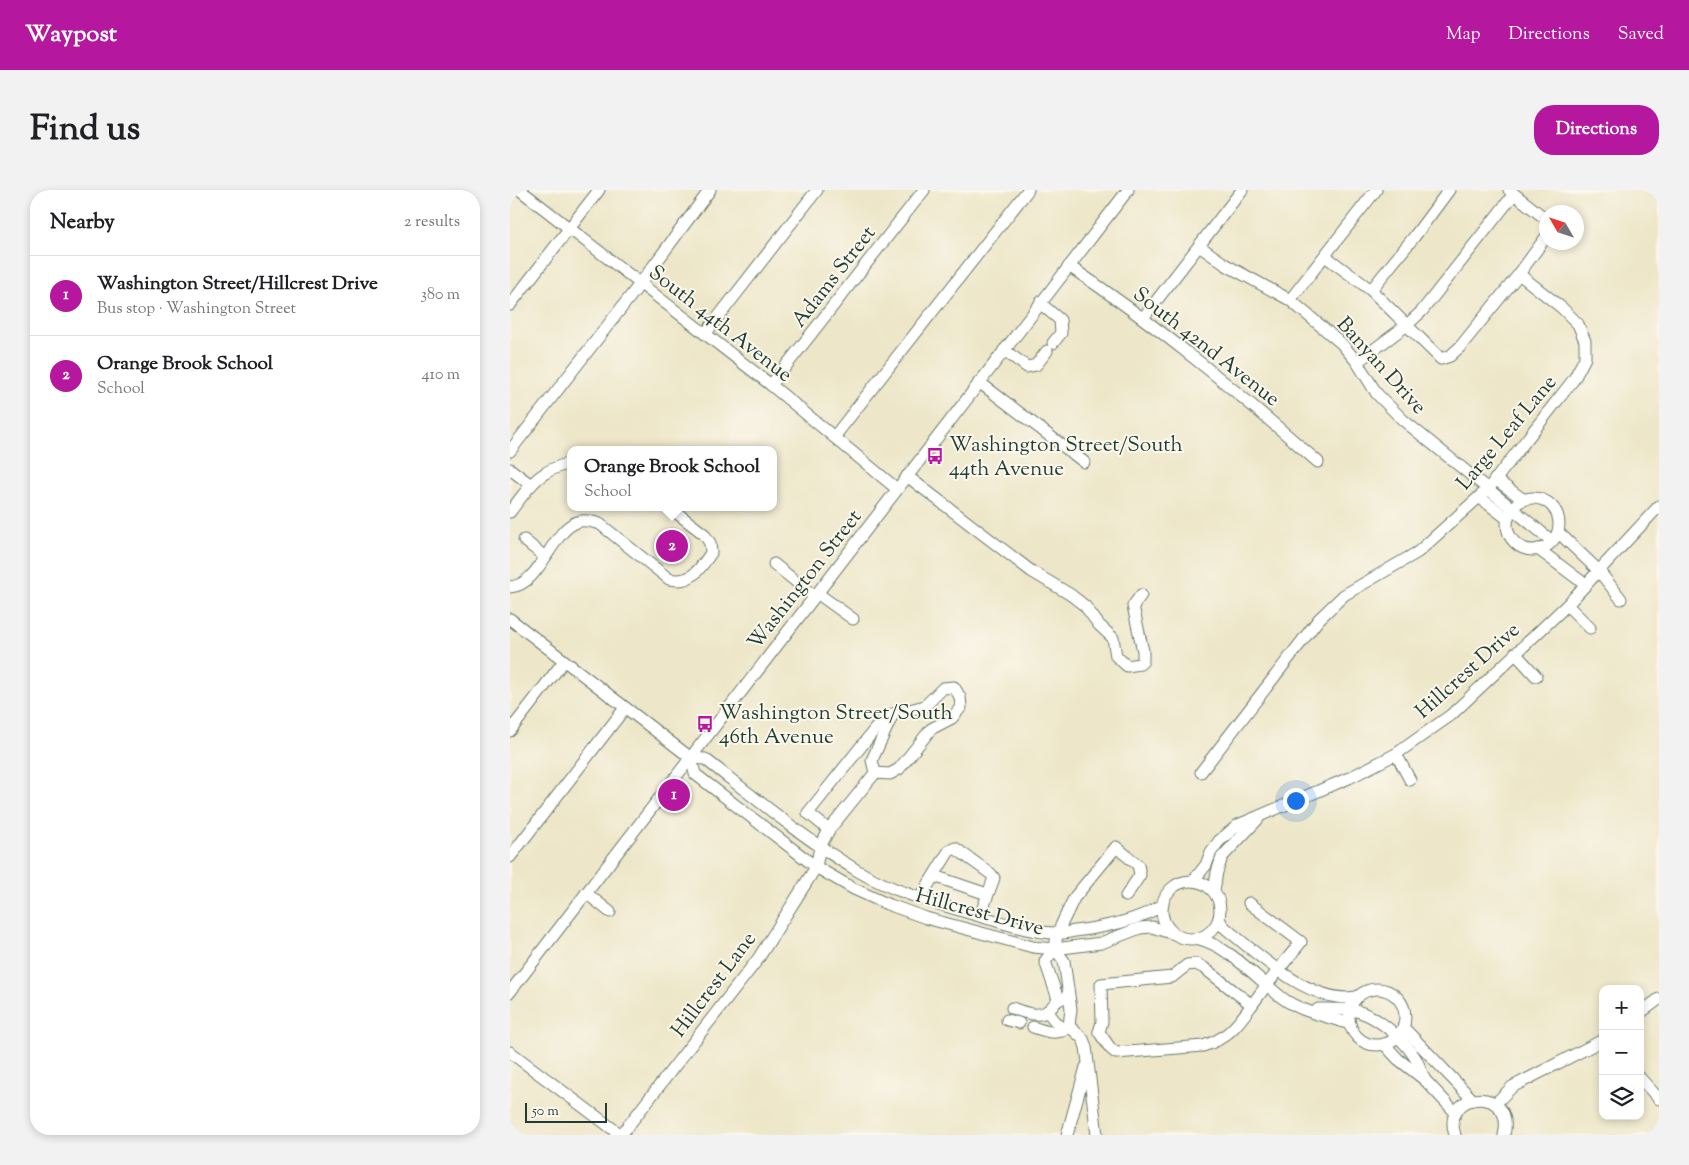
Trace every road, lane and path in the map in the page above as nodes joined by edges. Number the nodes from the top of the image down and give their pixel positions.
1 (520, 190) edge
2 (599, 190) edge
3 (710, 190) edge
4 (817, 190) edge
5 (924, 190) edge
6 (1028, 190) edge
7 (1128, 190) edge
8 (1242, 190) edge
9 (1376, 190) edge
10 (1449, 190) edge
11 (1512, 192) edge
12 (1539, 213) edge
13 (570, 229) junction
14 (1199, 246) junction
15 (1539, 246) edge
16 (1325, 256) junction
17 (1069, 266) junction
18 (1519, 274) junction
19 (640, 284) junction
20 (1371, 290) junction
21 (1290, 300) junction
22 (1040, 303) junction
23 (510, 305) edge
24 (1143, 318) junction
25 (1407, 325) junction
26 (705, 334) junction
27 (1004, 350) junction
28 (1357, 362) junction
29 (979, 382) junction
30 (771, 385) junction
31 (834, 437) junction
32 (510, 451) edge
33 (1084, 462) dead end
34 (1318, 462) dead end
35 (567, 464) edge
36 (510, 470) edge
37 (907, 476) junction
38 (1495, 479) junction
39 (531, 485) junction
40 (897, 489) junction
41 (1488, 489) junction
42 (1479, 498) junction
43 (1524, 500) junction
44 (1659, 506) edge
45 (1513, 508) junction
46 (674, 511) edge
47 (510, 512) edge
48 (1508, 519) junction
49 (1555, 536) junction
50 (524, 540) dead end
51 (1538, 549) junction
52 (545, 557) junction
53 (774, 564) dead end
54 (1599, 571) junction
55 (1586, 585) junction
56 (510, 587) edge
57 (816, 594) junction
58 (1141, 595) dead end
59 (1621, 598) dead end
60 (1567, 605) junction
61 (510, 619) edge
62 (853, 619) dead end
63 (1590, 628) dead end
64 (1515, 653) junction
65 (564, 661) junction
66 (1536, 676) dead end
67 (625, 708) junction
68 (893, 714) junction
69 (510, 731) edge
70 (1396, 754) junction
71 (691, 758) junction
72 (1201, 772) dead end
73 (875, 773) junction
74 (1410, 780) dead end
75 (1265, 813) junction
76 (829, 830) junction
77 (820, 847) junction
78 (510, 857) edge
79 (816, 866) junction
80 (934, 876) junction
81 (1193, 881) junction
82 (1214, 891) junction
83 (586, 893) junction
84 (987, 894) junction
85 (1126, 896) dead end
86 (920, 898) junction
87 (1249, 903) dead end
88 (1161, 906) junction
89 (610, 912) dead end
90 (980, 916) junction
91 (1219, 919) junction
92 (1171, 933) junction
93 (1057, 934) junction
94 (1199, 939) junction
95 (1056, 948) junction
96 (1279, 970) junction
97 (1268, 984) junction
98 (510, 992) edge
99 (1070, 997) junction
100 (1357, 997) junction
101 (1058, 999) junction
102 (1659, 999) edge
103 (1252, 1005) junction
104 (1012, 1008) dead end
105 (1299, 1008) junction
106 (1350, 1010) junction
107 (1644, 1010) edge
108 (1047, 1011) junction
109 (1007, 1020) dead end
110 (1019, 1023) dead end
111 (1350, 1024) junction
112 (1033, 1028) dead end
113 (1066, 1029) junction
114 (1099, 1032) junction
115 (1400, 1032) junction
116 (1083, 1039) junction
117 (1599, 1042) edge
118 (1384, 1044) junction
119 (510, 1052) edge
120 (1088, 1060) junction
121 (1425, 1080) junction
122 (1644, 1082) edge
123 (1659, 1098) edge
124 (1472, 1100) junction
125 (1495, 1104) junction
126 (1456, 1113) junction
127 (621, 1135) edge
128 (1067, 1135) edge
129 (1097, 1135) edge
130 (1455, 1135) edge
131 (1504, 1135) edge

1 - 13 street, South 44th Avenue
2 - 13 street
3 - 19 street
4 - 26 street
5 - 30 street, Adams Street
6 - 31 street
7 - 17 street, Washington Street
8 - 14 street
9 - 16 street
10 - 20 street
11 - 12 street
11 - 25 street
13 - 19 street, South 44th Avenue
13 - 23 street
14 - 21 street, Banyan Drive
14 - 24 street
15 - 18 street
16 - 20 street
16 - 21 street
17 - 22 street, Washington Street
17 - 24 street, South 42nd Avenue
18 - 25 street
18 - 38 street, Large Leaf Lane
19 - 26 street, South 44th Avenue
19 - 32 street
20 - 25 street
21 - 28 street, Banyan Drive
22 - 27 street, Washington Street
22 - 27 street
24 - 34 street, South 42nd Avenue
25 - 28 street
26 - 30 street, South 44th Avenue
27 - 29 street, Washington Street
28 - 41 street, Banyan Drive
29 - 33 street
29 - 37 street, Washington Street
30 - 31 street, South 44th Avenue
31 - 40 street, South 44th Avenue
35 - 39 street
36 - 39 street
37 - 40 street, Washington Street
37 - 58 street
38 - 41 street, Large Leaf Lane
38 - 43 street
39 - 47 street
40 - 57 street, Washington Street
41 - 42 street, Large Leaf Lane
41 - 45 street, Banyan Drive
42 - 48 street
42 - 72 street, Large Leaf Lane
43 - 45 street
43 - 49 street
44 - 54 street, Hillcrest Drive
45 - 48 street
45 - 49 street, Banyan Drive
46 - 52 street
48 - 51 street
49 - 51 street
49 - 54 street, Banyan Drive
50 - 52 street
51 - 55 street
52 - 56 street
53 - 57 street
54 - 55 street, Hillcrest Drive
54 - 59 street, Banyan Drive
55 - 60 street, Hillcrest Drive
57 - 62 street
57 - 71 street, Washington Street
60 - 63 street
60 - 64 street, Hillcrest Drive
61 - 65 street
64 - 66 street
64 - 70 street, Hillcrest Drive
65 - 67 street
65 - 69 street
67 - 71 street
67 - 78 street
68 - 73 street
68 - 73 street
68 - 76 street
70 - 74 street
70 - 75 street, Hillcrest Drive
71 - 77 street, Hillcrest Drive
71 - 79 street, Hillcrest Drive
71 - 83 street, Washington Street
73 - 76 street, Hillcrest Lane
75 - 81 street, Hillcrest Drive
75 - 82 street, Hillcrest Drive
76 - 77 street, Hillcrest Lane
77 - 79 street, Hillcrest Lane
77 - 86 street, Hillcrest Drive
79 - 95 street, Hillcrest Drive
79 - 127 street, Hillcrest Lane
80 - 84 street
80 - 84 street
80 - 86 street
81 - 82 street
81 - 88 street
82 - 91 street, Hillcrest Drive
83 - 89 street
83 - 98 street, Washington Street
84 - 90 street
85 - 93 street
86 - 90 street, Hillcrest Drive
87 - 96 street
88 - 92 street
88 - 93 street, Hillcrest Drive
90 - 93 street, Hillcrest Drive
91 - 94 street
91 - 96 street
92 - 94 street, Hillcrest Drive
92 - 95 street, Hillcrest Drive
93 - 95 street
94 - 97 street, Hillcrest Drive
95 - 99 street
95 - 101 street
96 - 97 street
96 - 100 street
97 - 103 street
97 - 105 street, Hillcrest Drive
99 - 101 street
99 - 113 street
100 - 106 street
100 - 115 street
101 - 108 street
102 - 107 street
103 - 114 street
103 - 114 street
104 - 108 street
105 - 106 street
105 - 111 street, Hillcrest Drive
106 - 111 street
106 - 115 street
108 - 113 street
109 - 110 street
111 - 118 street
112 - 113 street
113 - 116 street
114 - 116 street
115 - 118 street
115 - 121 street
115 - 124 street
116 - 120 street
117 - 125 street
118 - 121 street
119 - 127 street
120 - 128 street
120 - 129 street
121 - 126 street
122 - 123 street
124 - 125 street
124 - 126 street
125 - 131 street
126 - 130 street

